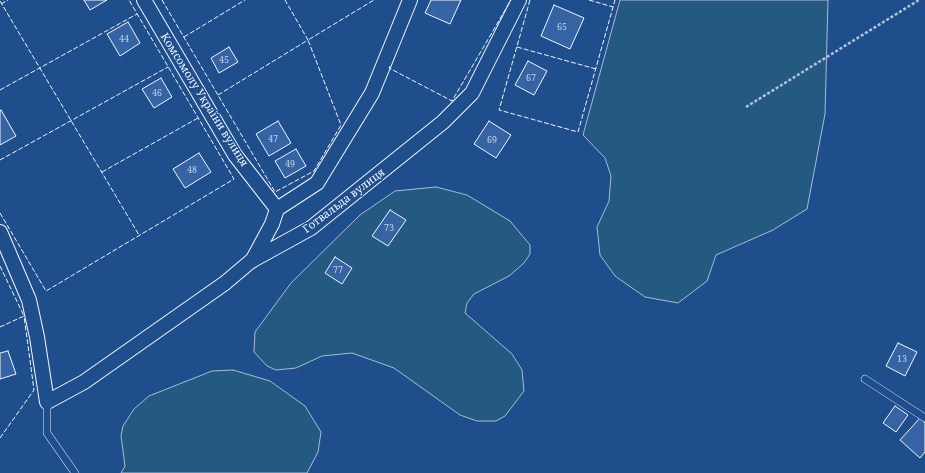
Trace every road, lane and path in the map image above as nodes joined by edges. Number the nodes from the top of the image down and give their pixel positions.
1 (144, 0) edge
2 (410, 0) edge
3 (519, 0) edge
4 (919, 0) edge
5 (746, 107) dead end
6 (277, 209) junction
7 (0, 232) edge
8 (252, 261) junction
9 (866, 379) dead end
10 (47, 402) junction
11 (925, 418) edge
12 (75, 473) edge

1 - 6 street, Комсомолу України вулиця
2 - 6 street
3 - 8 street, Готвальда вулиця
4 - 5 path
6 - 8 street
7 - 10 street
8 - 10 street, Готвальда вулиця
9 - 11 lane
10 - 12 lane

